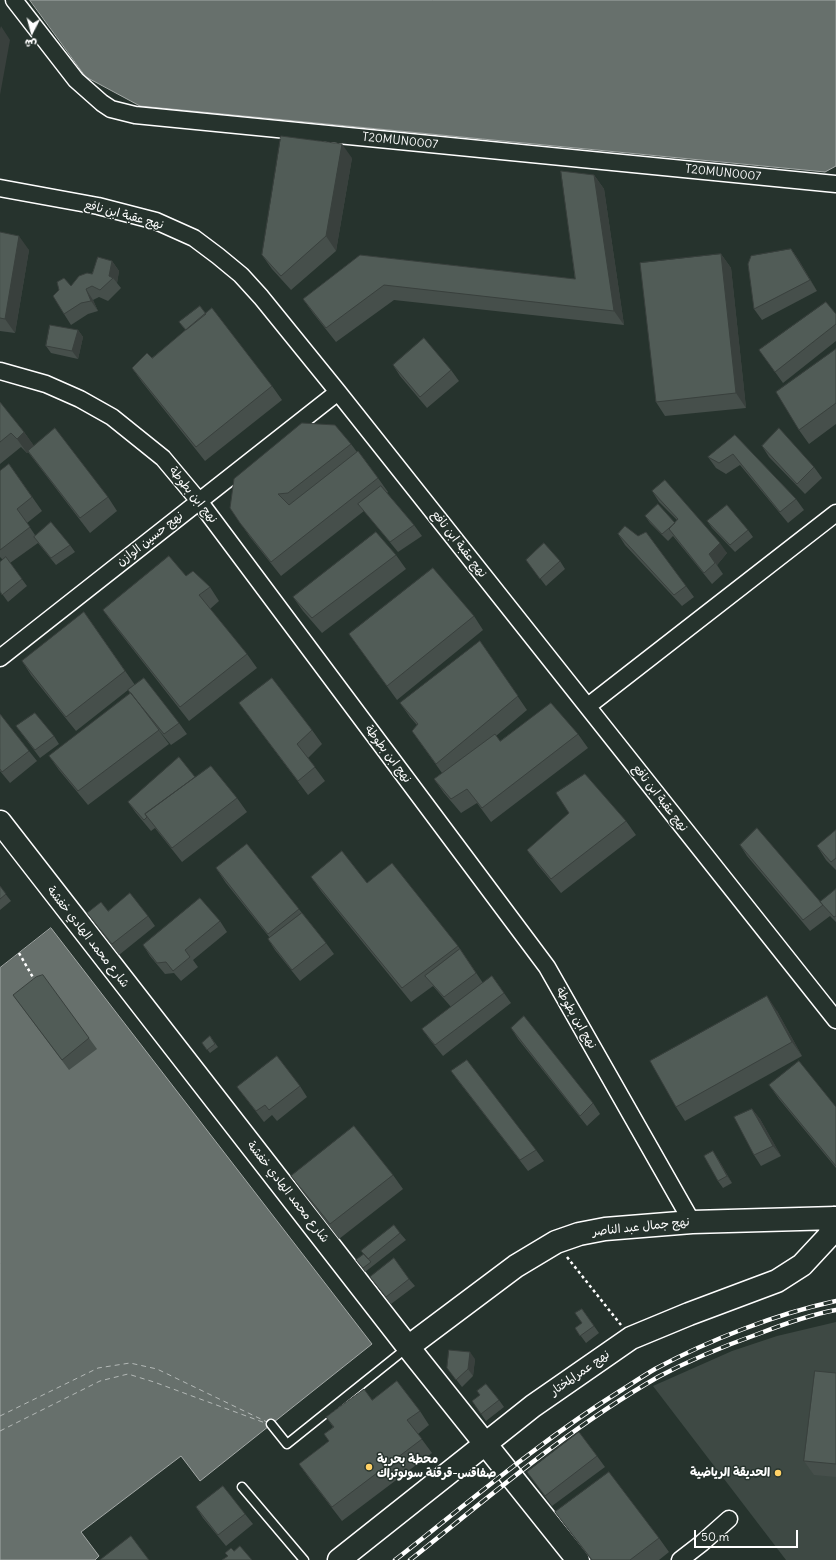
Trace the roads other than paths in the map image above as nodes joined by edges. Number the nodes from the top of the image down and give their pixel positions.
1 (14, 0) edge
2 (836, 184) edge
3 (0, 188) edge
4 (0, 371) edge
5 (338, 392) junction
6 (199, 501) junction
7 (836, 513) edge
8 (0, 658) edge
9 (588, 706) junction
10 (0, 822) edge
11 (836, 1020) edge
12 (835, 1218) edge
13 (692, 1222) junction
14 (408, 1347) junction
15 (271, 1424) dead end
16 (486, 1444) junction
17 (242, 1486) dead end
18 (729, 1519) dead end
19 (304, 1560) edge
20 (339, 1560) edge
21 (578, 1560) edge
22 (680, 1560) edge

1 - 2 street, T20MUN0007
3 - 5 street, نهج عقبة ابن نافع
4 - 6 street, نهج ابن بطوطة
5 - 6 street, نهج حسين الوازن
5 - 9 street, نهج عقبة ابن نافع
6 - 8 street, نهج حسين الوازن
6 - 13 street, نهج ابن بطوطة
7 - 9 street
9 - 11 street, نهج عقبة ابن نافع
10 - 14 street, شارع محمد الهادي خفشة
12 - 13 street, نهج جمال عبد الناصر
12 - 16 street, نهج عمرالمختار
13 - 14 street, نهج جمال عبد الناصر
14 - 15 lane
14 - 16 street, شارع محمد الهادي خفشة
16 - 20 street, نهج عمرالمختار
16 - 21 street, شارع محمد الهادي خفشة
17 - 19 lane
18 - 22 street

